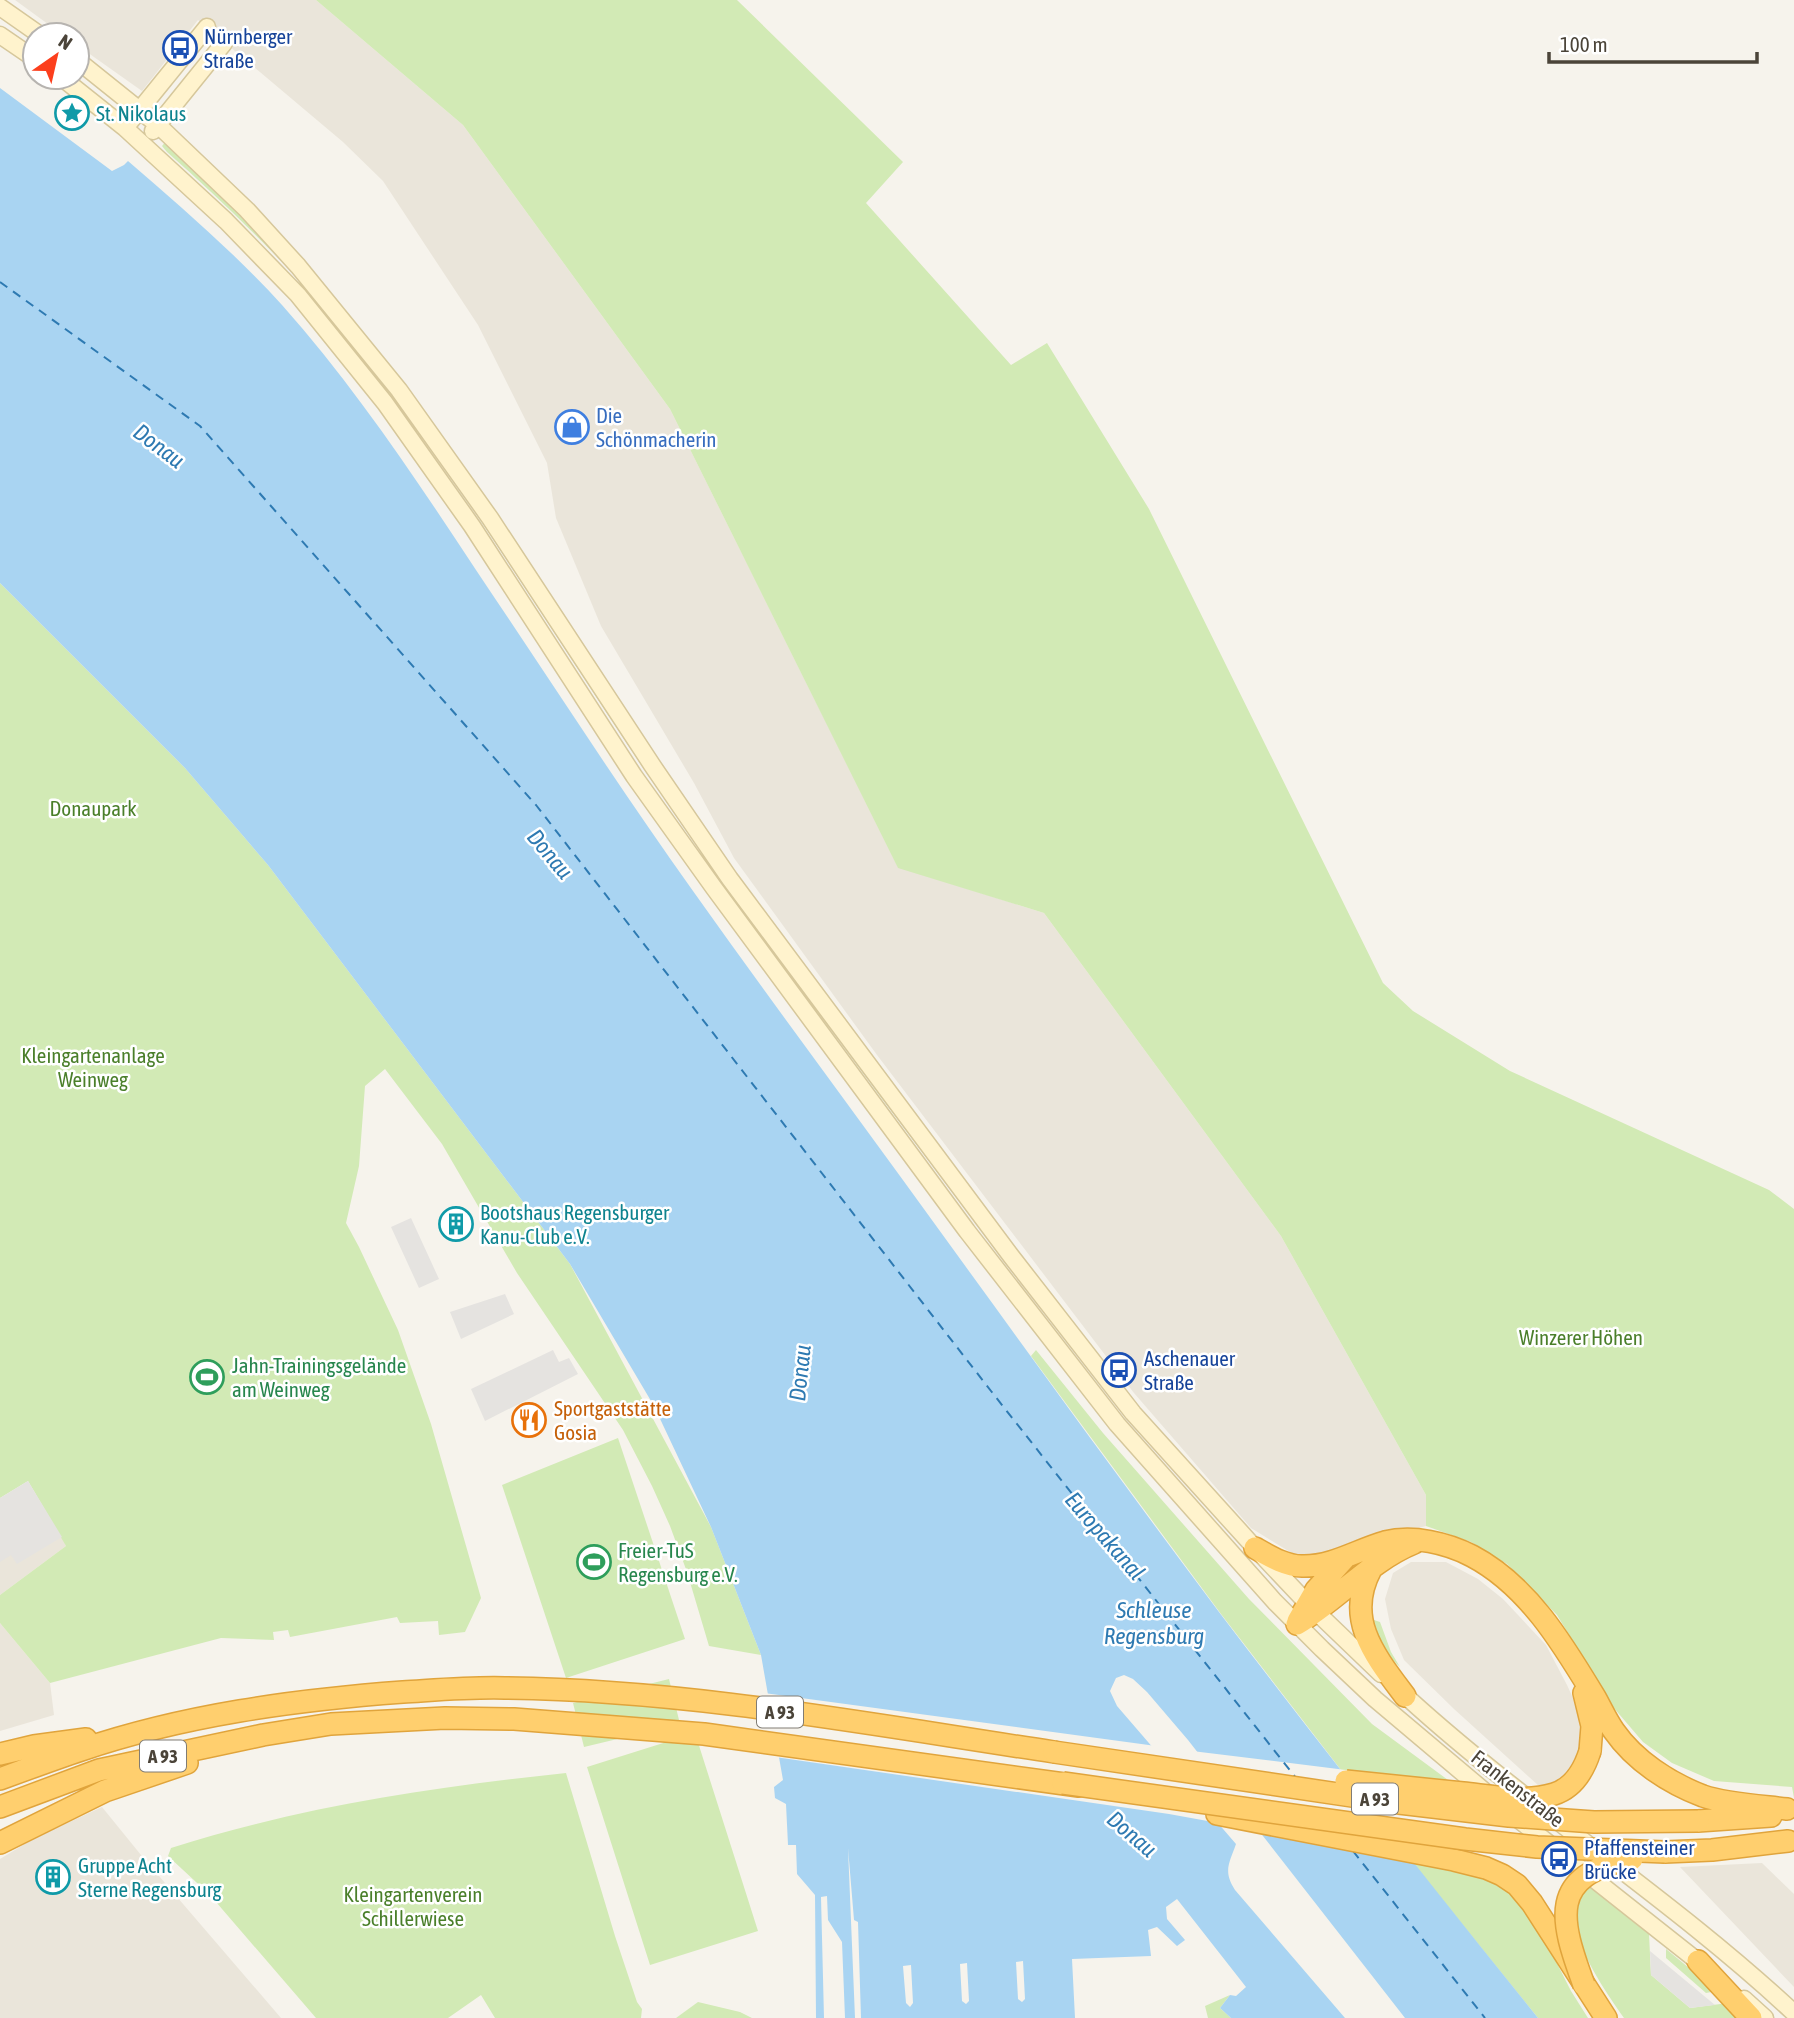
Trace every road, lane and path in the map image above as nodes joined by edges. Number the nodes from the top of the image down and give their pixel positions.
1 (0, 7) edge
2 (21, 22) edge
3 (207, 27) dead end
4 (0, 35) edge
5 (224, 43) dead end
6 (21, 49) edge
7 (91, 71) edge
8 (79, 91) edge
9 (140, 110) junction
10 (158, 125) junction
11 (125, 128) junction
12 (142, 144) junction
13 (1419, 1541) junction
14 (1255, 1548) junction
15 (1344, 1559) junction
16 (1372, 1568) junction
17 (1312, 1607) junction
18 (1297, 1624) junction
19 (1577, 1668) junction
20 (1405, 1696) junction
21 (331, 1724) junction
22 (119, 1738) junction
23 (1054, 1752) junction
24 (0, 1754) edge
25 (0, 1779) edge
26 (1063, 1783) junction
27 (0, 1807) edge
28 (1788, 1841) dead end
29 (0, 1843) edge
30 (1665, 1852) junction
31 (1698, 1961) junction
32 (1584, 1985) junction
33 (1794, 2013) edge
34 (1606, 2018) edge
35 (1751, 2018) edge
36 (1765, 2018) edge

1 - 2 main road
3 - 9 main road
4 - 6 main road
5 - 10 main road
7 - 9 main road, Frankenstraße
8 - 11 main road, Frankenstraße
9 - 10 main road, Frankenstraße
9 - 11 main road
10 - 12 main road
10 - 14 main road, Frankenstraße
11 - 12 main road, Frankenstraße
12 - 18 main road, Frankenstraße
13 - 15 highway
13 - 16 highway
13 - 19 highway
14 - 15 highway
14 - 17 main road, Frankenstraße
15 - 17 highway
16 - 17 highway
16 - 20 highway
17 - 18 highway
17 - 20 main road, Frankenstraße
18 - 31 main road, Frankenstraße
19 - 23 highway, bridge
19 - 23 highway, A 93, bridge
20 - 33 main road, Frankenstraße
21 - 26 highway, A 93
21 - 27 highway, A 93
21 - 29 highway
22 - 23 highway, A 93
22 - 24 highway
22 - 25 highway, A 93
26 - 30 highway, A 93, bridge
26 - 32 highway, bridge
28 - 30 highway, A 93
30 - 32 highway, bridge
31 - 35 highway
31 - 36 main road, Frankenstraße
32 - 34 highway

